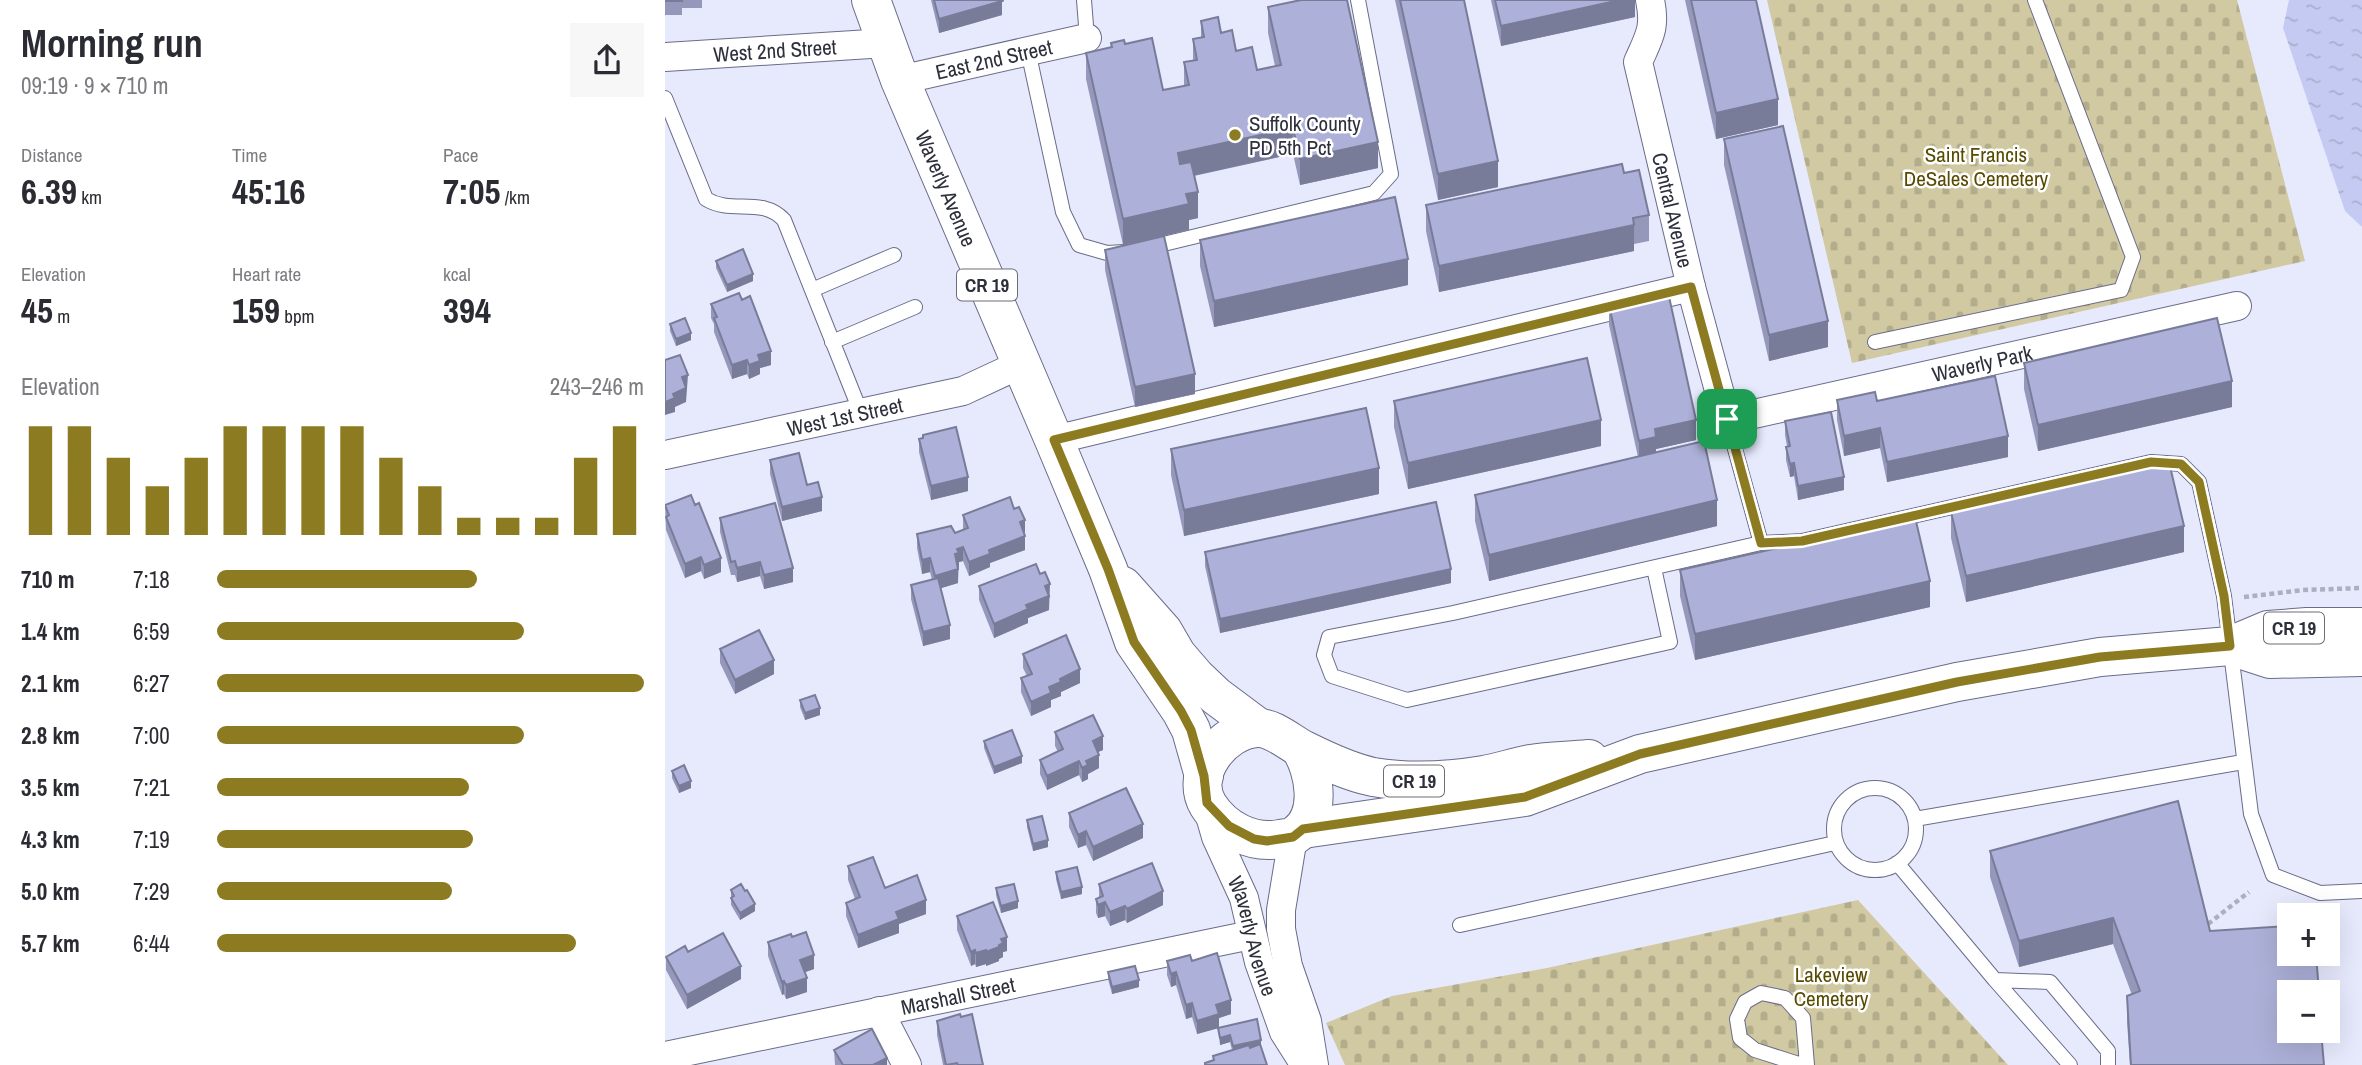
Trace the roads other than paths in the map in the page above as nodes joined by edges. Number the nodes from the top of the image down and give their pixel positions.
1 (871, 0) edge
2 (1084, 0) edge
3 (1358, 0) edge
4 (1650, 0) edge
5 (2035, 0) edge
6 (1087, 38) joint
7 (886, 43) junction
8 (1028, 51) junction
9 (665, 57) edge
10 (900, 80) junction
11 (665, 98) edge
12 (894, 255) dead end
13 (1691, 287) junction
14 (811, 290) junction
15 (2237, 306) dead end
16 (915, 307) dead end
17 (832, 342) junction
18 (1875, 342) dead end
19 (1021, 364) junction
20 (861, 413) junction
21 (1727, 419) junction
22 (1054, 440) junction
23 (665, 455) edge
24 (1761, 543) junction
25 (1654, 568) junction
26 (1108, 569) junction
27 (2362, 627) edge
28 (2230, 646) junction
29 (2362, 657) edge
30 (1259, 728) junction
31 (1300, 748) junction
32 (1640, 754) junction
33 (2243, 762) junction
34 (1205, 789) junction
35 (1915, 819) junction
36 (1298, 833) junction
37 (1835, 843) junction
38 (1897, 863) junction
39 (2362, 891) edge
40 (1460, 925) dead end
41 (1251, 935) junction
42 (1995, 980) junction
43 (879, 1011) junction
44 (665, 1056) edge
45 (907, 1065) edge
46 (1305, 1065) edge
47 (1314, 1065) edge
48 (1805, 1065) edge
49 (2070, 1065) edge
50 (2108, 1065) edge

1 - 7 main road, Waverly Avenue / CR 19
2 - 6 lane
3 - 8 lane
4 - 13 street, Central Avenue
5 - 18 lane
6 - 8 street, East 2nd Street
7 - 9 street, West 2nd Street
7 - 10 main road, Waverly Avenue / CR 19
8 - 10 street, East 2nd Street
10 - 19 main road, Waverly Avenue / CR 19
11 - 14 lane
12 - 14 lane
13 - 21 street, Central Avenue
13 - 22 street
14 - 17 lane
15 - 21 street, Waverly Park
16 - 17 lane
17 - 20 lane
19 - 20 street, West 1st Street
19 - 22 main road, Waverly Avenue / CR 19
20 - 23 street, West 1st Street
21 - 24 lane
22 - 26 main road, Waverly Avenue / CR 19
24 - 25 lane
24 - 28 lane
25 - 25 lane
26 - 30 main road, Waverly Avenue / CR 19
26 - 34 main road, Waverly Avenue / CR 19
27 - 28 main road, CR 19
28 - 29 main road, CR 19
28 - 32 main road, CR 19
28 - 33 lane
30 - 31 main road
30 - 34 main road
31 - 32 main road, CR 19
31 - 36 main road
32 - 36 main road, CR 19
33 - 35 lane
33 - 39 lane
34 - 36 main road, CR 19
34 - 41 street, Waverly Avenue
35 - 37 lane
35 - 38 lane
36 - 47 street, Waverly Avenue
37 - 38 lane
37 - 40 lane
38 - 42 lane
41 - 43 street, Marshall Street
41 - 46 street, Waverly Avenue
42 - 49 lane
42 - 50 lane
43 - 44 street, Marshall Street
43 - 45 street
48 - 48 lane

